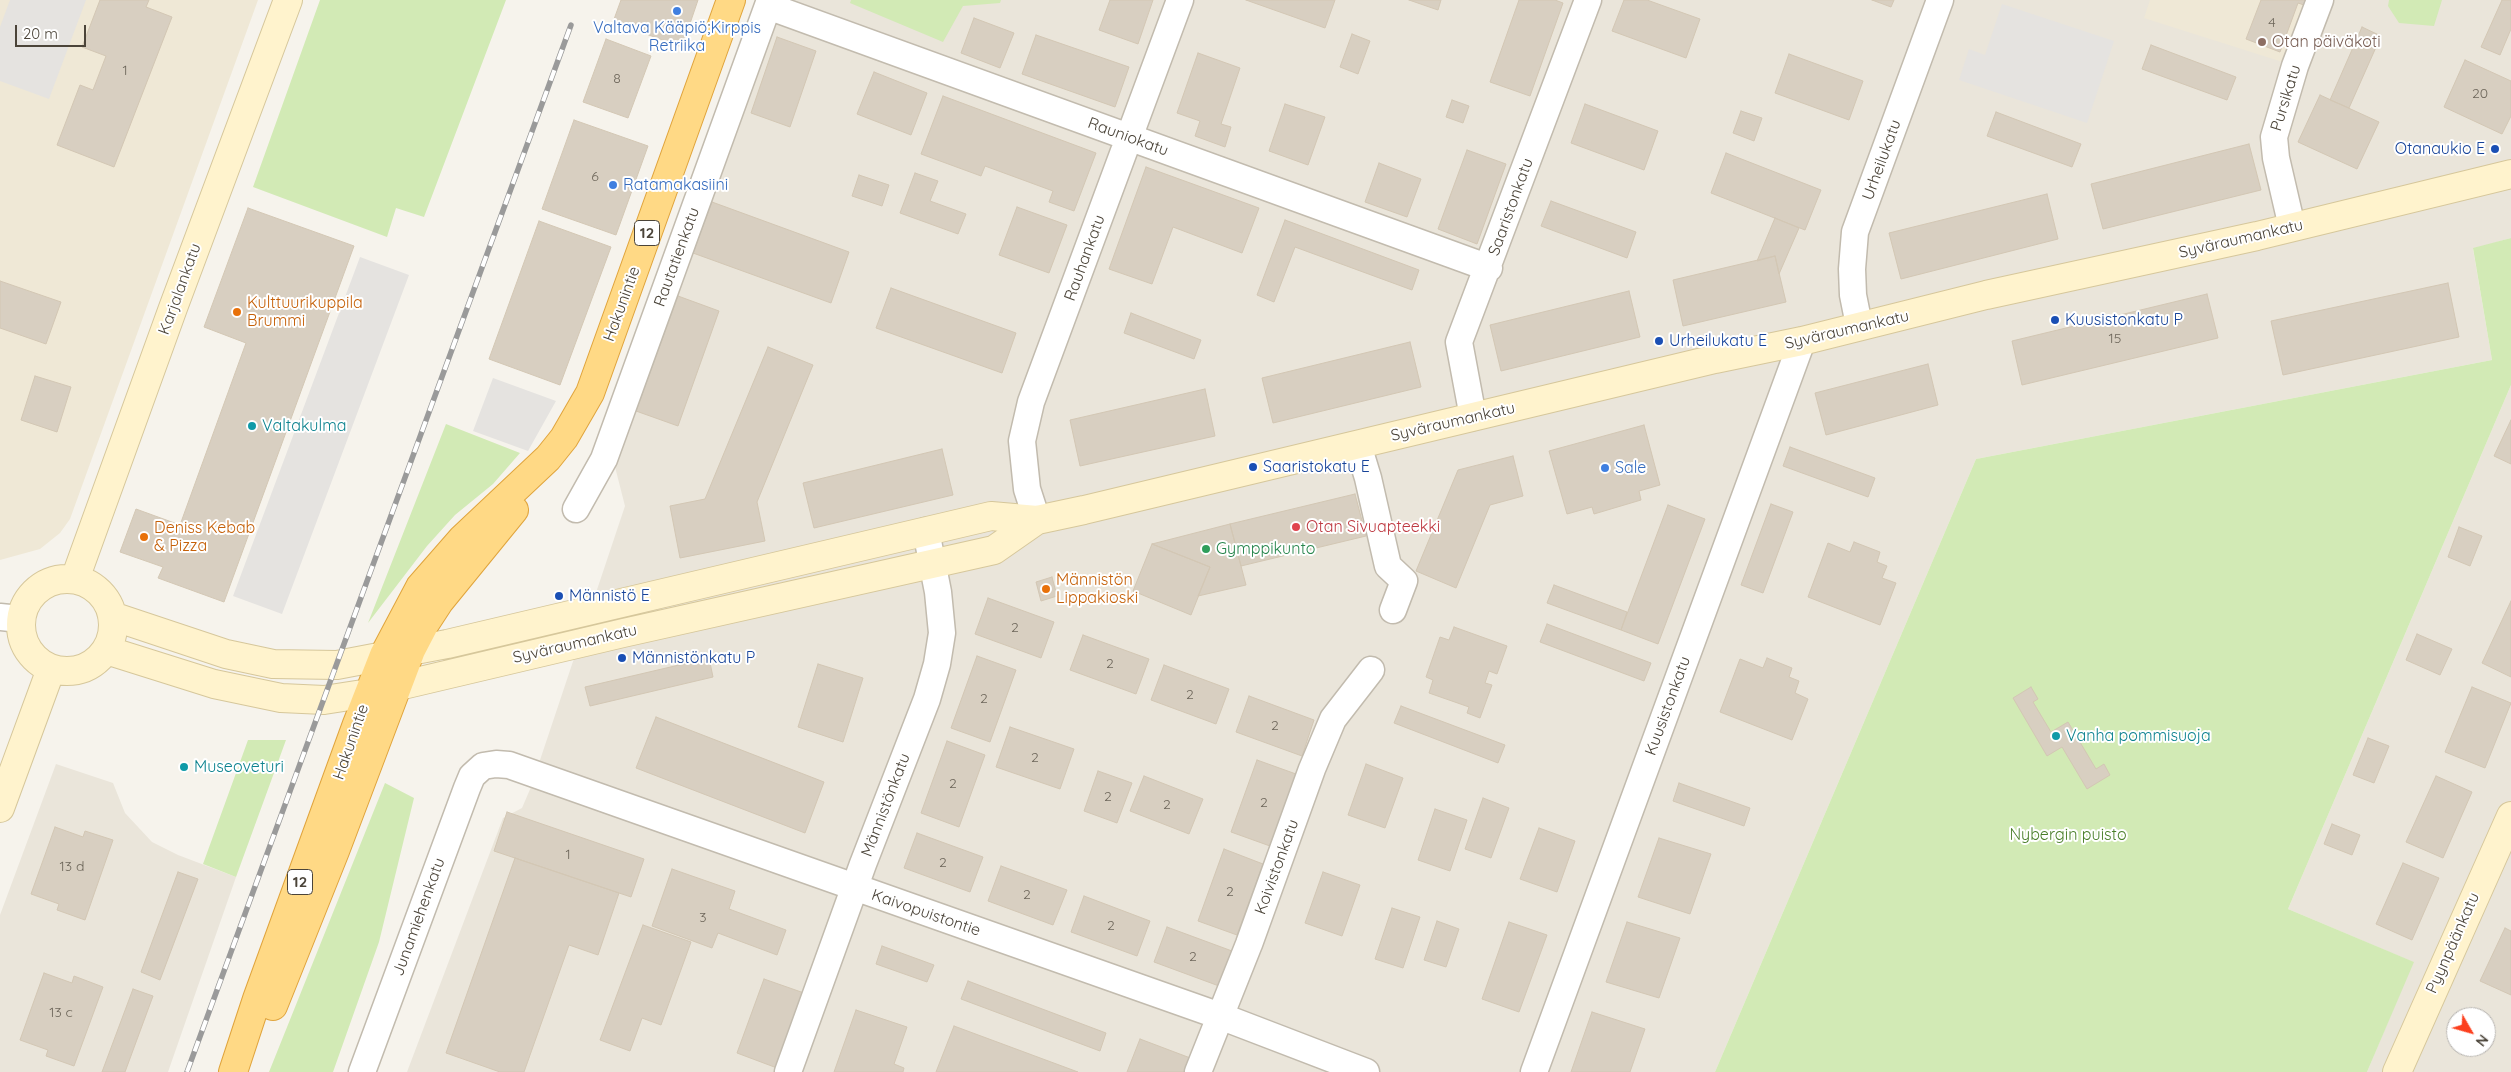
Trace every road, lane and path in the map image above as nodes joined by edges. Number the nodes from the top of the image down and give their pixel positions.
1 (288, 0) edge
2 (731, 0) edge
3 (1180, 0) edge
4 (1588, 0) edge
5 (1940, 0) edge
6 (2320, 0) edge
7 (769, 3) edge
8 (1130, 137) junction
9 (2511, 174) edge
10 (2292, 227) junction
11 (1488, 268) junction
12 (1860, 325) junction
13 (1802, 341) junction
14 (1473, 417) junction
15 (1358, 445) junction
16 (548, 458) junction
17 (576, 510) dead end
18 (1036, 520) junction
19 (926, 531) junction
20 (933, 565) junction
21 (75, 579) junction
22 (1393, 610) dead end
23 (112, 616) junction
24 (10, 618) edge
25 (106, 650) junction
26 (411, 650) junction
27 (384, 655) junction
28 (51, 669) junction
29 (1371, 670) dead end
30 (396, 686) junction
31 (369, 693) junction
32 (483, 766) joint
33 (0, 808) edge
34 (2511, 816) edge
35 (855, 888) junction
36 (1220, 1016) junction
37 (233, 1072) edge
38 (242, 1072) edge
39 (362, 1072) edge
40 (788, 1072) edge
41 (1198, 1072) edge
42 (1366, 1072) edge
43 (1534, 1072) edge
44 (2397, 1072) edge

1 - 21 main road, Karjalankatu
2 - 16 highway, Hakunintie / 12
3 - 8 street, Rauhankatu
4 - 11 street, Saaristonkatu
5 - 12 street, Urheilukatu
6 - 10 street, Pursikatu
7 - 8 street, Rauniokatu
7 - 17 street, Rautatienkatu
8 - 11 street, Rauniokatu
8 - 18 street, Rauhankatu
9 - 10 main road, Syväraumankatu
10 - 12 main road, Syväraumankatu
11 - 14 street, Saaristonkatu
12 - 13 main road, Syväraumankatu
13 - 14 main road, Syväraumankatu
13 - 43 street, Kuusistonkatu
14 - 15 main road, Syväraumankatu
15 - 18 main road, Syväraumankatu
15 - 22 street
16 - 26 highway, Hakunintie / 12
16 - 27 highway, Hakunintie / 12
18 - 19 main road, Syväraumankatu
18 - 20 main road, Syväraumankatu
19 - 20 street, Männistönkatu
19 - 26 main road, Syväraumankatu
20 - 30 main road, Syväraumankatu
20 - 35 street, Männistönkatu
21 - 23 main road
21 - 24 main road
23 - 25 main road
23 - 27 main road, Syväraumankatu
24 - 28 main road
25 - 28 main road
25 - 31 main road, Syväraumankatu
26 - 27 main road, Syväraumankatu
26 - 30 highway, Hakunintie / 12
27 - 31 highway, Hakunintie / 12
28 - 33 main road
29 - 36 street, Koivistonkatu
30 - 31 main road, Syväraumankatu
30 - 38 highway, Hakunintie / 12
31 - 37 highway, Hakunintie / 12
32 - 35 street, Kaivopuistontie
32 - 39 street, Junamiehenkatu
34 - 44 main road, Pyynpäänkatu
35 - 36 street, Kaivopuistontie
35 - 40 street, Männistönkatu
36 - 41 street, Koivistonkatu
36 - 42 street, Kaivopuistontie

